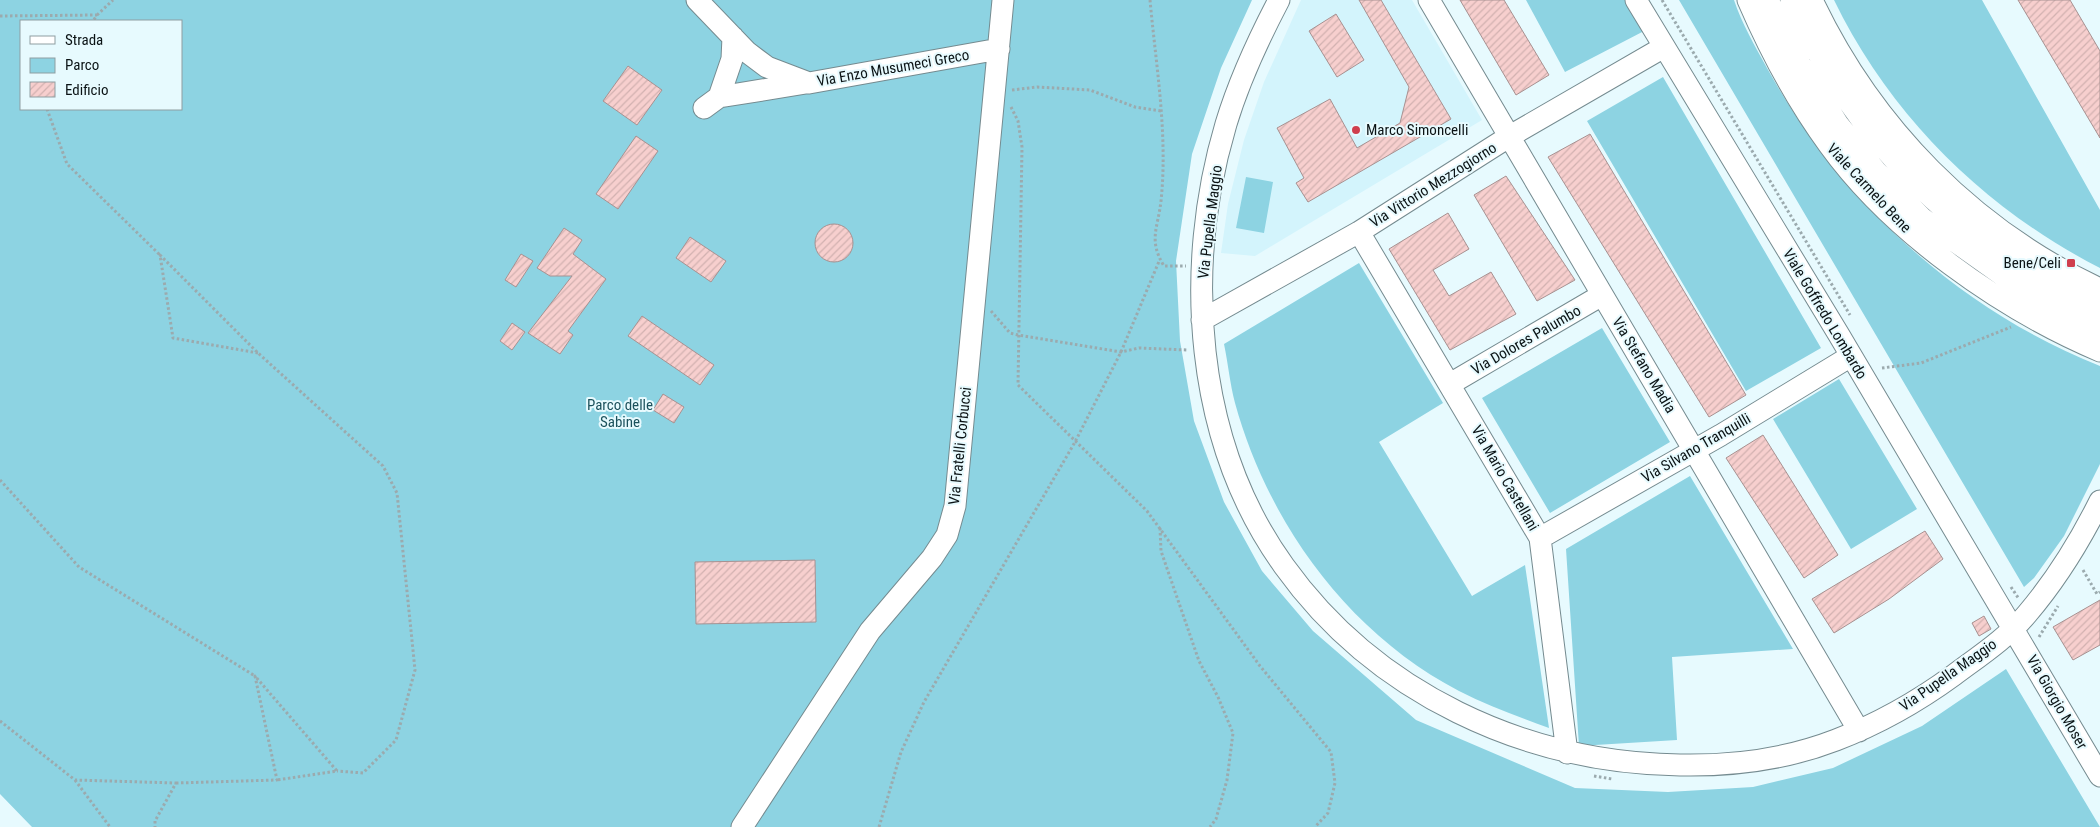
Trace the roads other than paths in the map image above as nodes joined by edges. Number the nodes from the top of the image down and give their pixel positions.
1 (697, 0) edge
2 (1003, 0) edge
3 (1279, 0) edge
4 (1429, 0) edge
5 (1636, 0) edge
6 (1748, 0) edge
7 (1768, 0) edge
8 (1791, 0) edge
9 (1812, 0) edge
10 (733, 37) junction
11 (1664, 47) junction
12 (999, 49) junction
13 (809, 83) junction
14 (1510, 136) junction
15 (1992, 225) junction
16 (1359, 232) junction
17 (1962, 236) junction
18 (1957, 269) junction
19 (2100, 289) edge
20 (1602, 295) junction
21 (2100, 308) edge
22 (1202, 320) junction
23 (2100, 329) edge
24 (2100, 351) edge
25 (1851, 356) junction
26 (1450, 384) junction
27 (1694, 450) junction
28 (2100, 501) edge
29 (1540, 538) junction
30 (2013, 628) junction
31 (1859, 731) junction
32 (1567, 753) junction
33 (2100, 776) edge
34 (742, 827) edge

1 - 10 street, Via Enzo Musumeci Greco
2 - 12 street, Via Fratelli Corbucci
3 - 22 street, Via Pupella Maggio
4 - 14 street, Via Stefano Madia
5 - 11 street, Viale Goffredo Lombardo
6 - 18 street, Viale Carmelo Bene
7 - 17 street, Viale Carmelo Bene
8 - 17 street, Viale Carmelo Bene
9 - 15 street
10 - 13 street, Via Enzo Musumeci Greco
10 - 13 street
11 - 14 street, Via Vittorio Mezzogiorno
11 - 25 street, Viale Goffredo Lombardo
12 - 13 street, Via Enzo Musumeci Greco
12 - 34 street, Via Fratelli Corbucci
14 - 16 street, Via Vittorio Mezzogiorno
14 - 20 street, Via Stefano Madia
15 - 17 street
15 - 19 street
16 - 22 street, Via Vittorio Mezzogiorno
16 - 26 street, Via Mario Castellani
17 - 18 street
17 - 21 street, Viale Carmelo Bene
17 - 23 street, Viale Carmelo Bene
18 - 24 street, Viale Carmelo Bene
20 - 26 street, Via Dolores Palumbo
20 - 27 street, Via Stefano Madia
22 - 32 street, Via Pupella Maggio
25 - 27 street, Via Silvano Tranquilli
25 - 30 street, Viale Goffredo Lombardo
26 - 29 street, Via Mario Castellani
27 - 29 street, Via Silvano Tranquilli
27 - 31 street, Via Stefano Madia
28 - 30 street, Via Pupella Maggio
29 - 32 street, Via Mario Castellani
30 - 31 street, Via Pupella Maggio
30 - 33 street, Via Giorgio Moser
31 - 32 street, Via Pupella Maggio

